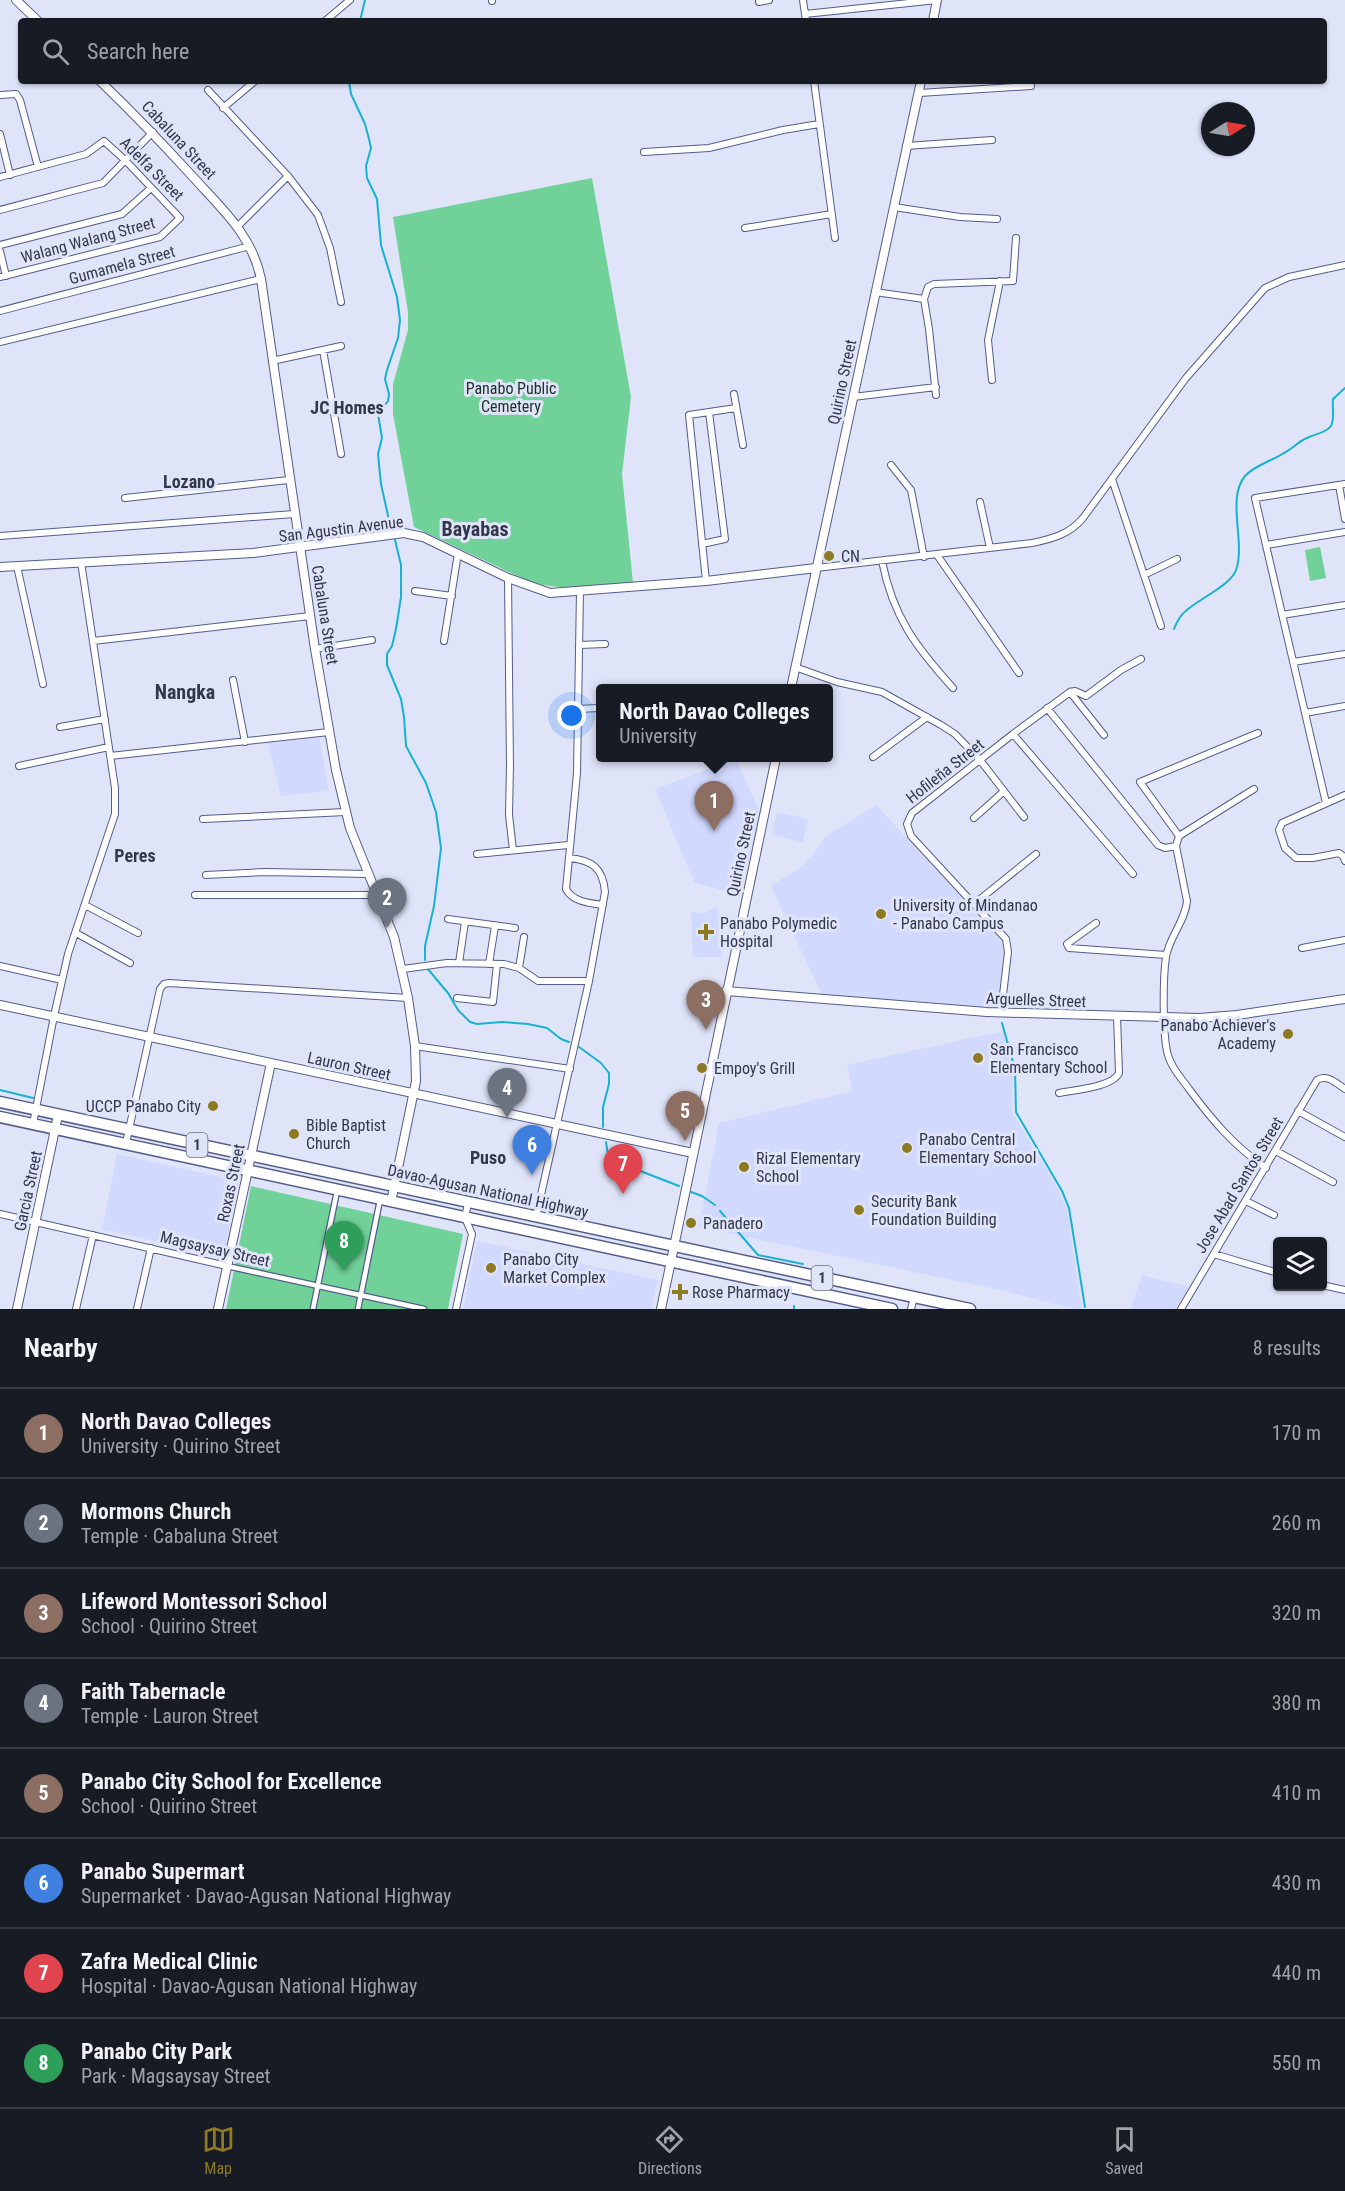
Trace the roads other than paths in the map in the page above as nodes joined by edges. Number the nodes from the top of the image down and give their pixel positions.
1 (16, 0) edge
2 (350, 0) edge
3 (769, 0) edge
4 (803, 0) edge
5 (937, 0) edge
6 (759, 2) dead end
7 (35, 18) edge
8 (329, 18) edge
9 (805, 18) edge
10 (934, 18) edge
11 (103, 84) edge
12 (251, 84) edge
13 (814, 84) edge
14 (920, 84) edge
15 (1031, 86) dead end
16 (208, 90) dead end
17 (919, 93) junction
18 (0, 95) edge
19 (223, 108) junction
20 (819, 123) junction
21 (153, 132) junction
22 (0, 134) edge
23 (992, 140) dead end
24 (906, 146) junction
25 (644, 153) dead end
26 (126, 161) junction
27 (38, 168) junction
28 (10, 175) junction
29 (288, 176) junction
30 (0, 177) edge
31 (151, 188) junction
32 (894, 207) junction
33 (0, 210) edge
34 (832, 214) junction
35 (997, 219) dead end
36 (178, 220) joint
37 (238, 226) junction
38 (745, 228) dead end
39 (1016, 237) dead end
40 (835, 238) dead end
41 (0, 245) edge
42 (250, 246) junction
43 (0, 251) edge
44 (1345, 265) edge
45 (3, 277) edge
46 (261, 279) junction
47 (1000, 281) junction
48 (876, 292) junction
49 (924, 299) junction
50 (341, 302) dead end
51 (0, 311) edge
52 (0, 342) edge
53 (341, 346) dead end
54 (323, 350) junction
55 (272, 360) junction
56 (992, 380) dead end
57 (936, 387) junction
58 (734, 394) dead end
59 (936, 395) dead end
60 (853, 397) junction
61 (736, 408) junction
62 (709, 412) junction
63 (743, 445) dead end
64 (341, 454) dead end
65 (891, 465) dead end
66 (1112, 479) junction
67 (289, 480) junction
68 (1342, 485) edge
69 (125, 498) dead end
70 (980, 502) dead end
71 (294, 513) junction
72 (1345, 519) edge
73 (1345, 532) edge
74 (0, 536) edge
75 (702, 544) junction
76 (1266, 545) junction
77 (300, 548) junction
78 (990, 548) junction
79 (458, 554) junction
80 (937, 555) junction
81 (924, 557) junction
82 (1177, 559) dead end
83 (882, 561) junction
84 (81, 562) junction
85 (17, 566) junction
86 (0, 567) edge
87 (816, 568) junction
88 (1144, 575) junction
89 (508, 578) junction
90 (706, 581) junction
91 (415, 591) dead end
92 (580, 591) junction
93 (452, 596) junction
94 (1345, 604) edge
95 (1282, 615) junction
96 (310, 616) junction
97 (1161, 626) dead end
98 (372, 640) dead end
99 (93, 641) junction
100 (444, 641) dead end
101 (605, 644) dead end
102 (579, 645) junction
103 (315, 649) junction
104 (1345, 654) edge
105 (1141, 659) dead end
106 (1293, 662) junction
107 (795, 667) junction
108 (1019, 673) dead end
109 (233, 680) dead end
110 (43, 684) dead end
111 (791, 684) edge
112 (954, 688) dead end
113 (1070, 692) junction
114 (1345, 706) edge
115 (596, 708) edge
116 (1047, 708) junction
117 (577, 709) junction
118 (1305, 712) junction
119 (927, 717) junction
120 (105, 719) junction
121 (60, 727) dead end
122 (329, 732) junction
123 (1258, 733) dead end
124 (1013, 734) junction
125 (1104, 735) dead end
126 (246, 742) junction
127 (109, 747) junction
128 (110, 756) junction
129 (873, 757) dead end
130 (980, 760) junction
131 (775, 762) edge
132 (19, 766) dead end
133 (1254, 789) dead end
134 (1003, 792) junction
135 (1345, 795) edge
136 (1326, 803) junction
137 (345, 812) junction
138 (1024, 817) dead end
139 (974, 818) dead end
140 (203, 819) dead end
141 (1179, 836) junction
142 (568, 845) junction
143 (1176, 846) junction
144 (513, 850) junction
145 (477, 854) dead end
146 (1035, 854) dead end
147 (568, 858) junction
148 (1345, 861) edge
149 (368, 874) junction
150 (1133, 874) dead end
151 (206, 875) dead end
152 (195, 895) dead end
153 (377, 895) junction
154 (974, 904) junction
155 (85, 905) junction
156 (603, 905) junction
157 (448, 919) dead end
158 (465, 922) junction
159 (1096, 923) dead end
160 (495, 926) junction
161 (515, 928) dead end
162 (76, 933) junction
163 (138, 933) dead end
164 (524, 937) dead end
165 (1345, 940) edge
166 (1302, 948) dead end
167 (1166, 955) junction
168 (130, 963) dead end
169 (459, 963) junction
170 (489, 964) junction
171 (497, 964) junction
172 (0, 966) edge
173 (519, 968) junction
174 (403, 969) junction
175 (62, 980) junction
176 (589, 981) junction
177 (726, 991) junction
178 (408, 998) junction
179 (457, 998) dead end
180 (1345, 999) edge
181 (0, 1005) edge
182 (1001, 1012) junction
183 (54, 1016) junction
184 (1117, 1016) junction
185 (1165, 1017) junction
186 (150, 1036) junction
187 (415, 1046) junction
188 (271, 1063) junction
189 (570, 1069) junction
190 (1345, 1089) edge
191 (414, 1094) junction
192 (1059, 1094) dead end
193 (0, 1102) edge
194 (36, 1110) junction
195 (1298, 1112) junction
196 (58, 1115) junction
197 (0, 1117) edge
198 (33, 1124) junction
199 (556, 1124) junction
200 (55, 1128) junction
201 (129, 1130) junction
202 (1345, 1137) edge
203 (126, 1143) junction
204 (1276, 1151) junction
205 (693, 1153) junction
206 (251, 1156) junction
207 (1266, 1168) junction
208 (248, 1170) junction
209 (340, 1175) junction
210 (1334, 1182) dead end
211 (395, 1187) junction
212 (337, 1190) junction
213 (386, 1200) junction
214 (1246, 1201) junction
215 (468, 1203) junction
216 (0, 1214) edge
217 (1274, 1215) dead end
218 (536, 1217) junction
219 (465, 1218) junction
220 (35, 1221) junction
221 (93, 1235) junction
222 (674, 1246) junction
223 (151, 1248) junction
224 (1214, 1254) junction
225 (670, 1262) junction
226 (227, 1266) junction
227 (1273, 1272) edge
228 (318, 1286) junction
229 (1327, 1286) edge
230 (1345, 1290) edge
231 (361, 1295) junction
232 (914, 1297) junction
233 (17, 1309) edge
234 (76, 1309) edge
235 (137, 1309) edge
236 (218, 1309) edge
237 (313, 1309) edge
238 (358, 1309) edge
239 (424, 1309) edge
240 (456, 1309) edge
241 (661, 1309) edge
242 (892, 1309) edge
243 (911, 1309) edge
244 (970, 1309) edge
245 (1181, 1309) edge

1 - 7 main road
2 - 8 street
3 - 6 street
4 - 9 street
5 - 9 street
5 - 10 street
11 - 21 main road, Cabaluna Street
12 - 19 street
13 - 20 street
14 - 17 street, Quirino Street
15 - 17 street
16 - 19 street
17 - 24 street, Quirino Street
18 - 27 street
19 - 29 street
20 - 25 street
20 - 34 street
21 - 26 street
21 - 37 main road, Cabaluna Street
22 - 28 street
23 - 24 street
24 - 32 street, Quirino Street
26 - 27 street, Adelfa Street
26 - 31 street, Adelfa Street
26 - 33 street
27 - 28 street
28 - 30 street
29 - 37 street
29 - 50 street
31 - 36 street, Adelfa Street
31 - 41 street
32 - 35 street
32 - 48 street, Quirino Street
34 - 38 street
34 - 40 street
36 - 45 street, Walang Walang Street
37 - 42 main road, Cabaluna Street
39 - 47 street
42 - 46 main road, Cabaluna Street
42 - 51 street, Gumamela Street
43 - 45 street
44 - 66 street
46 - 52 street
46 - 55 main road, Cabaluna Street
47 - 49 street
47 - 56 street
48 - 49 street
48 - 60 street, Quirino Street
49 - 57 street
53 - 54 street
54 - 55 street
54 - 64 street
55 - 67 main road, Cabaluna Street
57 - 59 street
57 - 60 street
58 - 61 street
60 - 87 street, Quirino Street
61 - 62 street
61 - 63 street
62 - 75 street
62 - 75 street
65 - 81 street
66 - 78 street
66 - 88 street
67 - 69 street
67 - 71 main road, Cabaluna Street
68 - 72 street
68 - 76 street
70 - 78 street
71 - 74 street
71 - 77 main road, Cabaluna Street
73 - 76 street
75 - 90 street
76 - 95 street
77 - 79 street, San Agustin Avenue
77 - 84 street, San Agustin Avenue
77 - 96 main road, Cabaluna Street
78 - 80 street
79 - 89 street, San Agustin Avenue
79 - 93 street
80 - 81 street
80 - 108 street
81 - 83 street
82 - 88 street
83 - 87 street
83 - 112 street
84 - 85 street, San Agustin Avenue
84 - 99 street
85 - 86 street, San Agustin Avenue
85 - 110 street
87 - 90 street, San Agustin Avenue
87 - 107 street, Quirino Street
88 - 97 street
89 - 92 street, San Agustin Avenue
89 - 144 street
90 - 92 street, San Agustin Avenue
91 - 93 street
92 - 102 street
93 - 100 street
94 - 95 street
95 - 106 street
96 - 99 street
96 - 103 main road, Cabaluna Street
98 - 103 street
99 - 120 street
101 - 102 street
102 - 117 street
103 - 122 main road, Cabaluna Street
104 - 106 street
105 - 113 street
106 - 118 street
107 - 111 street, Quirino Street
107 - 119 street
109 - 126 street
113 - 116 street, Hofileña Street
113 - 125 street
114 - 118 street
115 - 117 street
116 - 124 street, Hofileña Street
116 - 143 street
117 - 142 street
118 - 136 street
119 - 129 street
119 - 130 street
120 - 121 street
120 - 127 street
122 - 126 street
122 - 137 main road, Cabaluna Street
123 - 141 street
124 - 130 street, Hofileña Street
124 - 150 street
126 - 128 street
127 - 128 street
127 - 132 street
128 - 155 street
130 - 134 street
130 - 154 street, Hofileña Street
131 - 177 street, Quirino Street
133 - 141 street
134 - 138 street
134 - 139 street
135 - 136 street
136 - 148 street
137 - 140 street
137 - 149 main road, Cabaluna Street
141 - 143 street
142 - 144 street
142 - 147 street
143 - 167 street
144 - 145 street
146 - 154 street
147 - 156 street
147 - 156 street
149 - 151 street
149 - 153 main road, Cabaluna Street
152 - 153 street
153 - 174 main road, Cabaluna Street
154 - 182 street, Hofileña Street
155 - 162 street
155 - 163 street
156 - 176 street
157 - 158 street
158 - 160 street
158 - 169 street
159 - 167 street
160 - 161 street
160 - 170 street
162 - 168 street
162 - 175 street
164 - 173 street
165 - 166 street
167 - 185 street
169 - 170 street
169 - 174 street
170 - 171 street
171 - 173 street
171 - 179 street
172 - 175 street
173 - 176 street
174 - 178 main road, Cabaluna Street
175 - 183 street
176 - 189 street
177 - 182 street, Arguelles Street
177 - 205 street, Quirino Street
178 - 186 street
178 - 187 main road, Cabaluna Street
180 - 185 street, Arguelles Street
181 - 183 street, Lauron Street
182 - 184 street, Arguelles Street
183 - 186 street, Lauron Street
183 - 194 street
184 - 185 street, Arguelles Street
184 - 192 street
185 - 207 street
186 - 188 street, Lauron Street
186 - 201 street
187 - 189 street
187 - 191 main road, Cabaluna Street
188 - 191 street, Lauron Street
188 - 206 street, Roxas Street
189 - 199 street
190 - 195 street, Jose Abad Santos Street
191 - 199 street, Lauron Street
191 - 211 main road, Cabaluna Street
193 - 194 highway, Davao-Agusan National Highway / 1
194 - 196 highway, Davao-Agusan National Highway / 1
194 - 198 street
195 - 202 street
195 - 204 street, Jose Abad Santos Street
196 - 200 street, Garcia Street
196 - 201 highway, Davao-Agusan National Highway / 1
197 - 198 highway, Davao-Agusan National Highway / 1
198 - 200 highway, Davao-Agusan National Highway / 1
199 - 205 street, Lauron Street
199 - 218 street
200 - 203 highway, Davao-Agusan National Highway / 1
200 - 220 street, Garcia Street
201 - 203 street
201 - 206 highway, Davao-Agusan National Highway / 1
203 - 208 highway, Davao-Agusan National Highway / 1
204 - 207 street, Jose Abad Santos Street
204 - 210 street
205 - 222 street, Quirino Street
206 - 208 street, Roxas Street
206 - 209 highway, Davao-Agusan National Highway / 1
207 - 214 street, Jose Abad Santos Street
208 - 212 highway, Davao-Agusan National Highway / 1
208 - 226 street, Roxas Street
209 - 211 highway, Davao-Agusan National Highway / 1
209 - 212 highway
211 - 213 main road, Cabaluna Street
211 - 215 highway, Davao-Agusan National Highway / 1
212 - 213 highway, Davao-Agusan National Highway / 1
212 - 228 street
213 - 219 highway, Davao-Agusan National Highway / 1
213 - 231 street
214 - 217 street
214 - 224 street, Jose Abad Santos Street
215 - 218 highway, Davao-Agusan National Highway / 1
215 - 219 street
216 - 220 street, Magsaysay Street
218 - 222 highway, Davao-Agusan National Highway / 1
219 - 225 highway, Davao-Agusan National Highway / 1
219 - 240 street
220 - 221 street, Magsaysay Street
220 - 233 street, Garcia Street
221 - 223 street, Magsaysay Street
221 - 234 street
222 - 225 street, Quirino Street
222 - 232 highway, Davao-Agusan National Highway / 1
223 - 226 street, Magsaysay Street
223 - 235 street
224 - 227 street
224 - 245 street, Jose Abad Santos Street
225 - 241 street, Quirino Street
225 - 242 highway, Davao-Agusan National Highway / 1
226 - 228 street, Magsaysay Street
226 - 236 street, Roxas Street
228 - 231 street, Magsaysay Street
228 - 237 street
229 - 230 street
231 - 238 street
231 - 239 street, Magsaysay Street
232 - 243 street
232 - 244 highway, Davao-Agusan National Highway / 1

